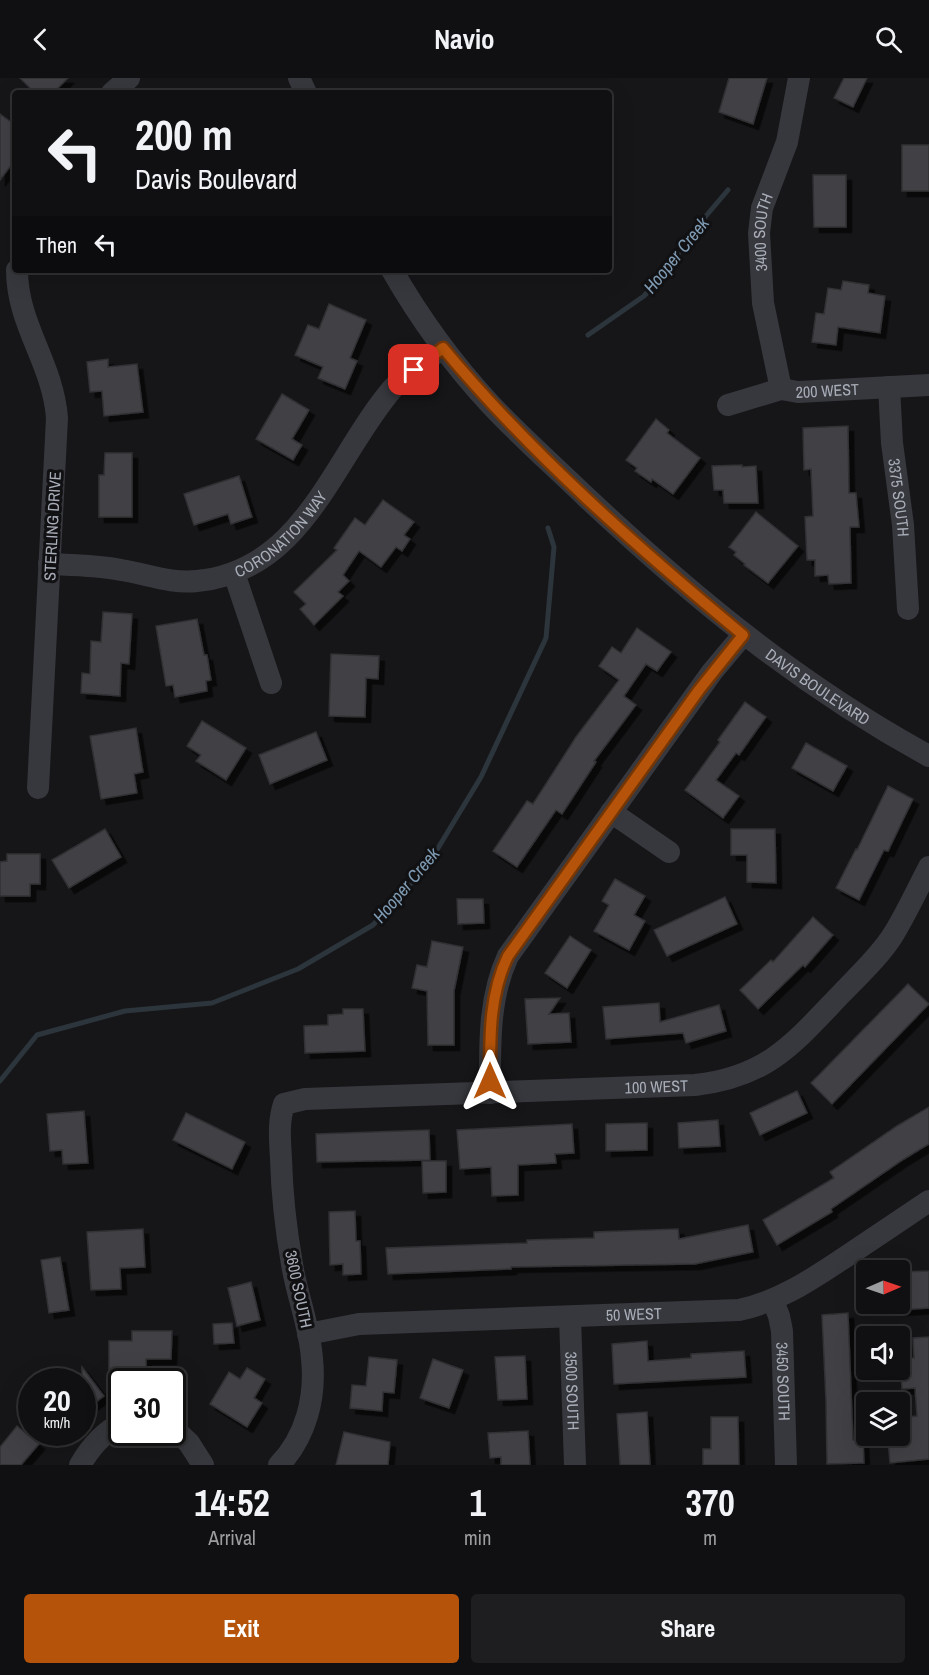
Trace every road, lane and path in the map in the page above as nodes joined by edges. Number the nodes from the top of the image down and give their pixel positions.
1 (129, 78) edge
2 (799, 78) edge
3 (115, 90) edge
4 (18, 273) edge
5 (394, 273) edge
6 (443, 348) junction
7 (929, 386) edge
8 (889, 387) junction
9 (781, 389) junction
10 (728, 405) dead end
11 (49, 564) junction
12 (234, 573) junction
13 (908, 609) dead end
14 (743, 635) junction
15 (270, 682) dead end
16 (929, 756) edge
17 (38, 788) dead end
18 (611, 812) junction
19 (669, 852) dead end
20 (929, 867) edge
21 (490, 1093) junction
22 (284, 1104) joint
23 (929, 1201) edge
24 (772, 1301) junction
25 (570, 1317) junction
26 (308, 1334) junction
27 (108, 1432) edge
28 (186, 1440) edge
29 (80, 1465) edge
30 (203, 1465) edge
31 (279, 1465) edge
32 (575, 1465) edge
33 (786, 1465) edge

1 - 3 street
2 - 9 street, 3400 SOUTH
4 - 11 street, STERLING DRIVE
5 - 6 street, DAVIS BOULEVARD
6 - 12 street, CORONATION WAY
6 - 14 street, DAVIS BOULEVARD
7 - 8 street, 200 WEST
8 - 9 street, 200 WEST
8 - 13 street, 3375 SOUTH
9 - 10 street, 200 WEST
11 - 12 street, CORONATION WAY
11 - 17 street, STERLING DRIVE
12 - 15 street
14 - 16 street, DAVIS BOULEVARD
14 - 18 street
18 - 19 street
18 - 21 street
20 - 21 street, 100 WEST
21 - 22 street, 100 WEST
22 - 26 street, 3600 SOUTH
23 - 24 street, 50 WEST
24 - 25 street, 50 WEST
24 - 33 street, 3450 SOUTH
25 - 26 street, 50 WEST
25 - 32 street, 3500 SOUTH
26 - 31 street, 3600 SOUTH
27 - 29 street
28 - 30 street

